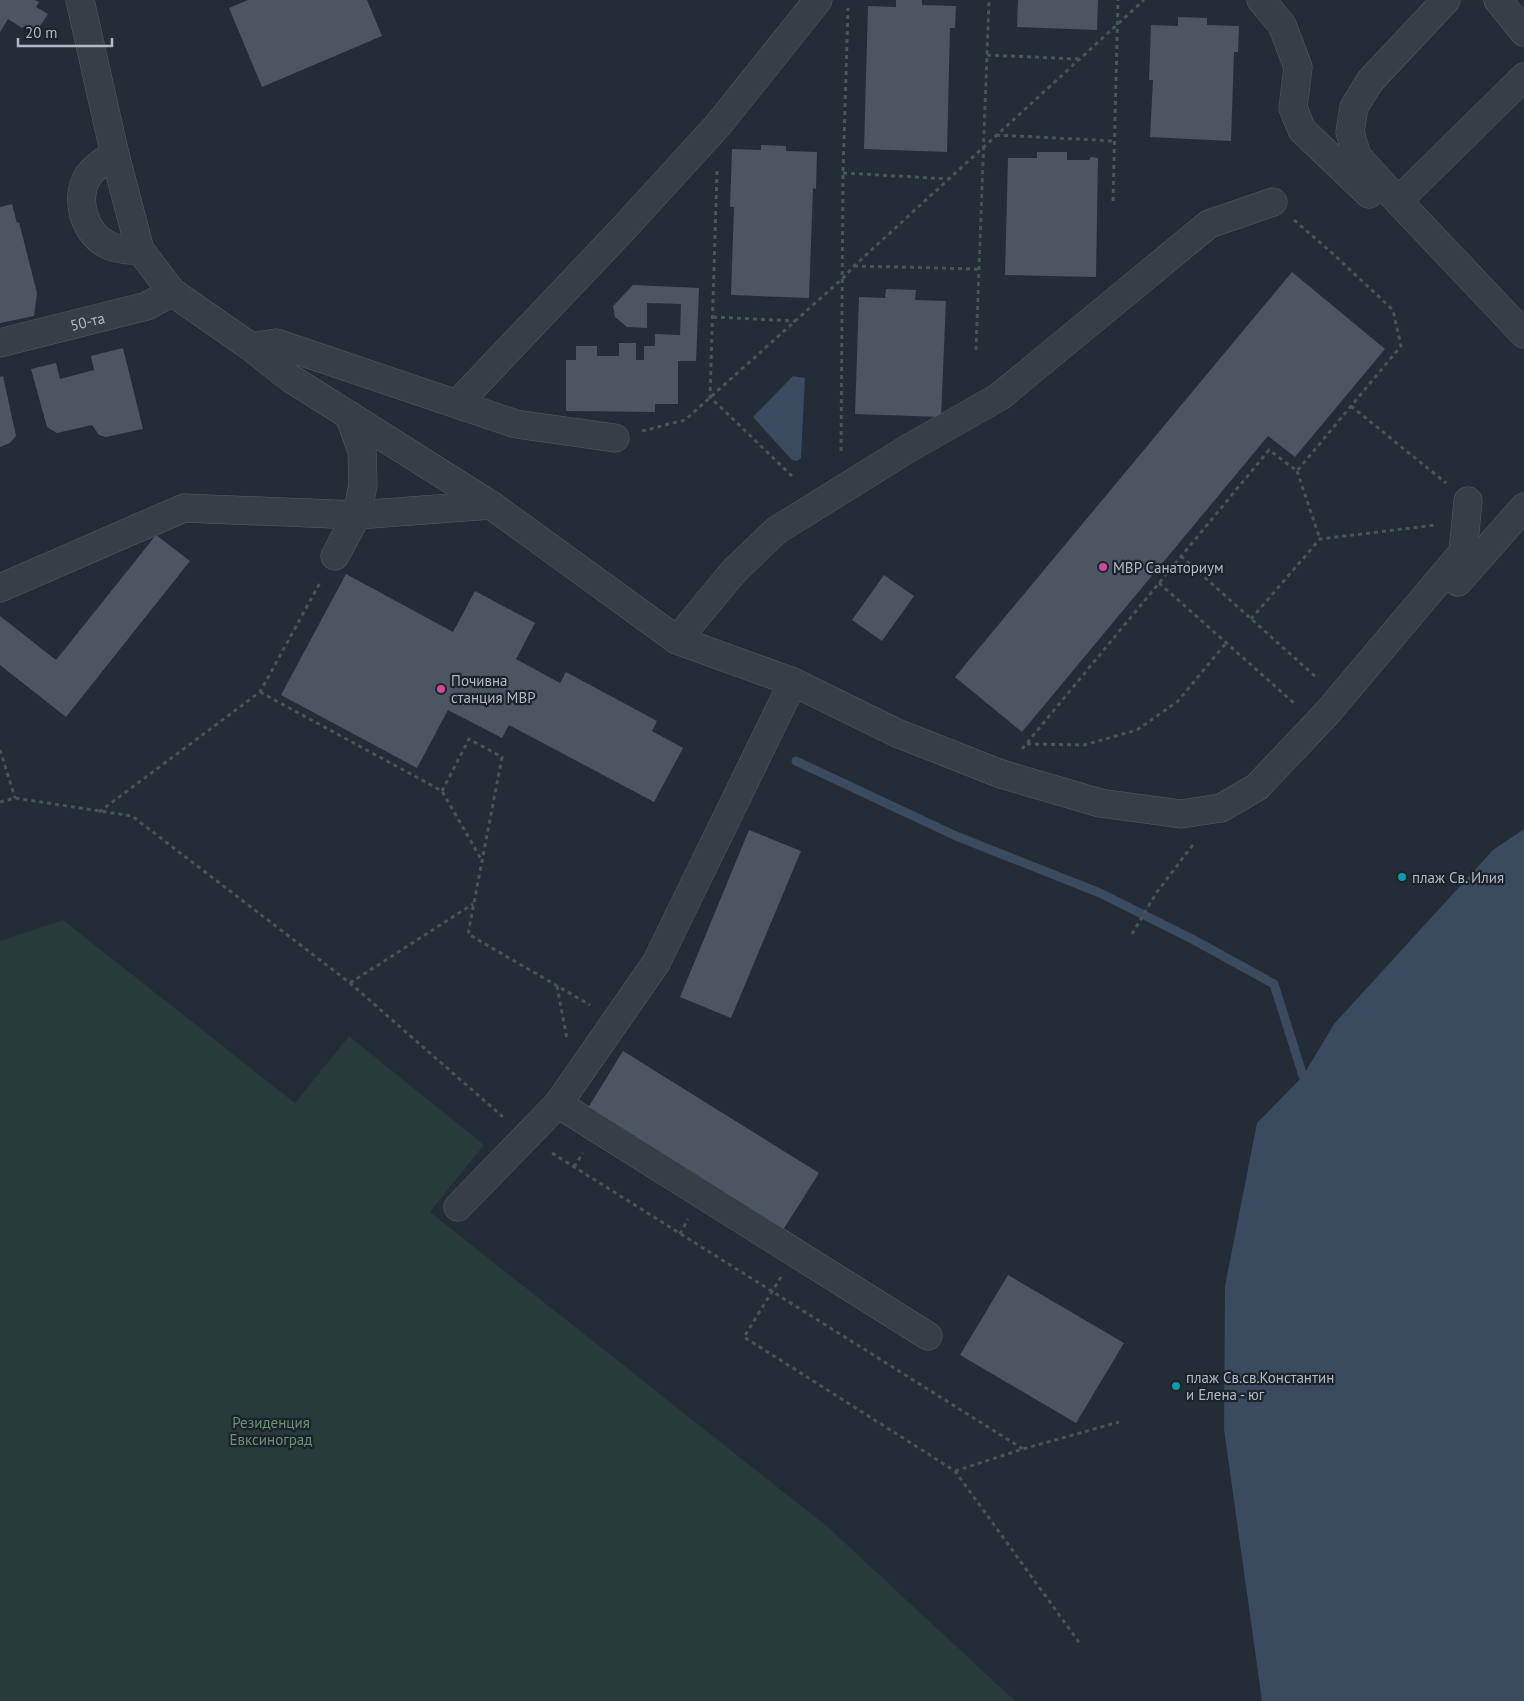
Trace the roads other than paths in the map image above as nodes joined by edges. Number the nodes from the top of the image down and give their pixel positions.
1 (80, 0) edge
2 (1261, 0) edge
3 (1446, 0) edge
4 (1498, 0) edge
5 (814, 1) edge
6 (1524, 32) edge
7 (1524, 77) edge
8 (115, 154) junction
9 (1273, 202) road end
10 (1392, 205) junction
11 (140, 250) junction
12 (172, 292) junction
13 (1524, 334) edge
14 (0, 343) edge
15 (251, 347) junction
16 (457, 404) junction
17 (349, 415) junction
18 (615, 438) road end
19 (491, 505) junction
20 (1524, 507) edge
21 (1467, 511) road end
22 (357, 515) junction
23 (335, 556) road end
24 (0, 588) edge
25 (677, 640) junction
26 (793, 682) junction
27 (1332, 715) junction
28 (558, 1104) junction
29 (458, 1207) dead end
30 (928, 1336) dead end

1 - 8 street
2 - 10 street
3 - 10 street
4 - 6 street
5 - 16 street
7 - 10 street
8 - 11 street
8 - 11 street
9 - 25 street
10 - 13 street
11 - 12 street
12 - 14 street, 50-та
12 - 15 street
15 - 16 street
15 - 17 street
16 - 18 street
17 - 19 street
17 - 22 street
19 - 22 street
19 - 25 street
20 - 27 street
21 - 27 street
22 - 23 street
22 - 24 street
25 - 26 street
26 - 27 street
26 - 28 street
28 - 29 street
28 - 30 street

